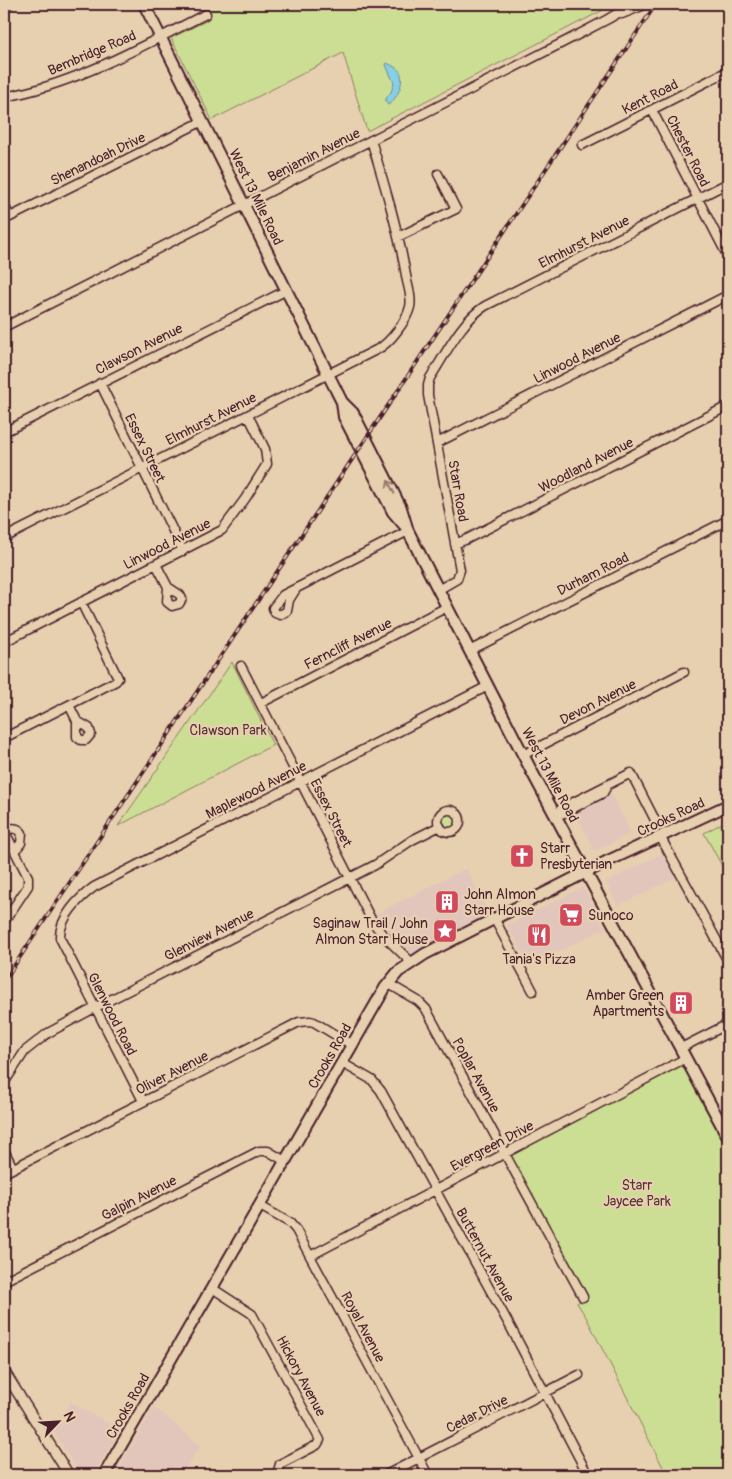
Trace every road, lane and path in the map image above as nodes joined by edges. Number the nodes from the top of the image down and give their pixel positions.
1 (9, 4) edge
2 (144, 4) edge
3 (633, 4) edge
4 (646, 4) edge
5 (4, 5) edge
6 (206, 14) dead end
7 (608, 19) junction
8 (161, 37) junction
9 (728, 71) edge
10 (4, 97) edge
11 (652, 110) junction
12 (203, 121) junction
13 (371, 140) junction
14 (582, 145) dead end
15 (438, 174) dead end
16 (728, 183) edge
17 (698, 198) junction
18 (4, 205) edge
19 (244, 205) junction
20 (7, 218) edge
21 (398, 237) junction
22 (728, 257) edge
23 (287, 290) junction
24 (728, 294) edge
25 (4, 326) edge
26 (328, 374) junction
27 (100, 384) junction
28 (428, 385) joint
29 (728, 406) edge
30 (248, 415) junction
31 (4, 432) edge
32 (437, 443) junction
33 (141, 469) junction
34 (728, 520) edge
35 (408, 531) junction
36 (4, 538) edge
37 (455, 544) junction
38 (182, 551) junction
39 (156, 564) junction
40 (168, 588) dead end
41 (296, 589) dead end
42 (438, 590) junction
43 (81, 602) junction
44 (447, 607) junction
45 (4, 642) edge
46 (469, 651) junction
47 (242, 666) dead end
48 (684, 672) dead end
49 (488, 686) junction
50 (261, 703) junction
51 (69, 705) junction
52 (77, 721) dead end
53 (4, 738) edge
54 (523, 755) junction
55 (301, 781) junction
56 (728, 805) edge
57 (555, 815) junction
58 (655, 820) dead end
59 (440, 826) dead end
60 (4, 831) edge
61 (661, 838) junction
62 (15, 852) junction
63 (587, 872) junction
64 (350, 877) junction
65 (495, 920) junction
66 (4, 922) edge
67 (60, 938) joint
68 (728, 961) edge
69 (411, 962) junction
70 (388, 984) junction
71 (533, 992) dead end
72 (95, 1008) junction
73 (728, 1024) edge
74 (352, 1045) junction
75 (681, 1048) junction
76 (686, 1058) junction
77 (342, 1062) junction
78 (4, 1083) edge
79 (143, 1101) junction
80 (728, 1137) edge
81 (4, 1150) edge
82 (505, 1153) junction
83 (285, 1161) junction
84 (13, 1168) junction
85 (4, 1173) edge
86 (436, 1190) junction
87 (260, 1206) junction
88 (310, 1256) junction
89 (4, 1281) edge
90 (212, 1288) junction
91 (583, 1297) dead end
92 (4, 1371) edge
93 (579, 1375) dead end
94 (7, 1384) edge
95 (545, 1393) junction
96 (420, 1458) junction
97 (69, 1475) edge
98 (104, 1475) edge
99 (280, 1475) edge
100 (386, 1475) edge
101 (428, 1475) edge
102 (588, 1475) edge

1 - 5 street
2 - 8 main road, West 13 Mile Road
3 - 7 street, Benjamin Avenue
4 - 7 street, Benjamin Avenue
6 - 8 street, Bembridge Road
7 - 13 street, Benjamin Avenue
8 - 10 street, Bembridge Road
8 - 12 main road, West 13 Mile Road
9 - 11 street, Kent Road
11 - 14 street, Kent Road
11 - 17 street, Chester Road
12 - 19 main road, West 13 Mile Road
12 - 20 street, Shenandoah Drive
13 - 19 street, Benjamin Avenue
13 - 21 street
15 - 21 street
16 - 17 street, Elmhurst Avenue
17 - 22 street, Chester Road
17 - 28 street, Elmhurst Avenue
18 - 20 street
19 - 23 main road, West 13 Mile Road
19 - 25 street, Benjamin Avenue
21 - 26 street, Elmhurst Avenue
23 - 26 main road, West 13 Mile Road
23 - 27 street, Clawson Avenue
24 - 32 street, Linwood Avenue
26 - 30 street, Elmhurst Avenue
26 - 35 main road, West 13 Mile Road
27 - 31 street, Clawson Avenue
27 - 33 street, Essex Street
28 - 32 street, Starr Road
29 - 37 street, Woodland Avenue
30 - 33 street, Elmhurst Avenue
30 - 38 street, Linwood Avenue
32 - 37 street, Starr Road
33 - 36 street, Elmhurst Avenue
33 - 38 street, Essex Street
34 - 46 street, Durham Road
35 - 41 street
35 - 42 main road, West 13 Mile Road
37 - 42 street, Starr Road
38 - 39 street, Linwood Avenue
39 - 40 street
39 - 43 street, Linwood Avenue
42 - 44 main road, West 13 Mile Road
43 - 45 street, Linwood Avenue
43 - 51 street
44 - 46 main road, West 13 Mile Road
44 - 50 street, Ferncliff Avenue
46 - 49 main road, West 13 Mile Road
47 - 50 street, Essex Street
48 - 54 street, Devon Avenue
49 - 54 main road, West 13 Mile Road
49 - 55 street, Maplewood Avenue
50 - 55 street, Essex Street
51 - 52 street
51 - 53 street
54 - 57 main road, West 13 Mile Road
55 - 64 street, Essex Street
55 - 67 street, Maplewood Avenue
56 - 61 main road, Crooks Road
57 - 58 street
57 - 63 main road, West 13 Mile Road
59 - 64 street, Glenview Avenue
60 - 62 street
60 - 62 street
61 - 63 main road, Crooks Road
61 - 68 street
62 - 66 street
63 - 65 main road, Crooks Road
63 - 75 main road, West 13 Mile Road
64 - 69 street, Essex Street
64 - 72 street, Glenview Avenue
65 - 69 main road, Crooks Road
65 - 71 street
67 - 72 street, Glenwood Road
69 - 70 main road, Crooks Road
70 - 74 main road, Crooks Road
70 - 82 street, Poplar Avenue
72 - 78 street, Glenview Avenue
72 - 79 street, Glenwood Road
73 - 75 street
74 - 77 main road, Crooks Road
74 - 79 street, Oliver Avenue
75 - 76 main road, West 13 Mile Road
76 - 80 main road, West 13 Mile Road
76 - 82 street, Evergreen Drive
77 - 83 main road, Crooks Road
77 - 86 street, Butternut Avenue
79 - 84 street, Oliver Avenue
81 - 84 street
82 - 86 street, Evergreen Drive
82 - 91 street, Poplar Avenue
83 - 87 main road, Crooks Road
83 - 89 street, Galpin Avenue
84 - 85 street, Oliver Avenue
86 - 88 street, Evergreen Drive
86 - 95 street, Butternut Avenue
87 - 88 street, Royal Avenue
87 - 90 main road, Crooks Road
88 - 96 street, Royal Avenue
90 - 98 main road, Crooks Road
90 - 99 street, Hickory Avenue
92 - 94 street
93 - 95 street, Cedar Drive
94 - 97 street
95 - 96 street, Cedar Drive
95 - 102 street, Butternut Avenue
96 - 100 street, Cedar Drive
96 - 101 street, Royal Avenue

